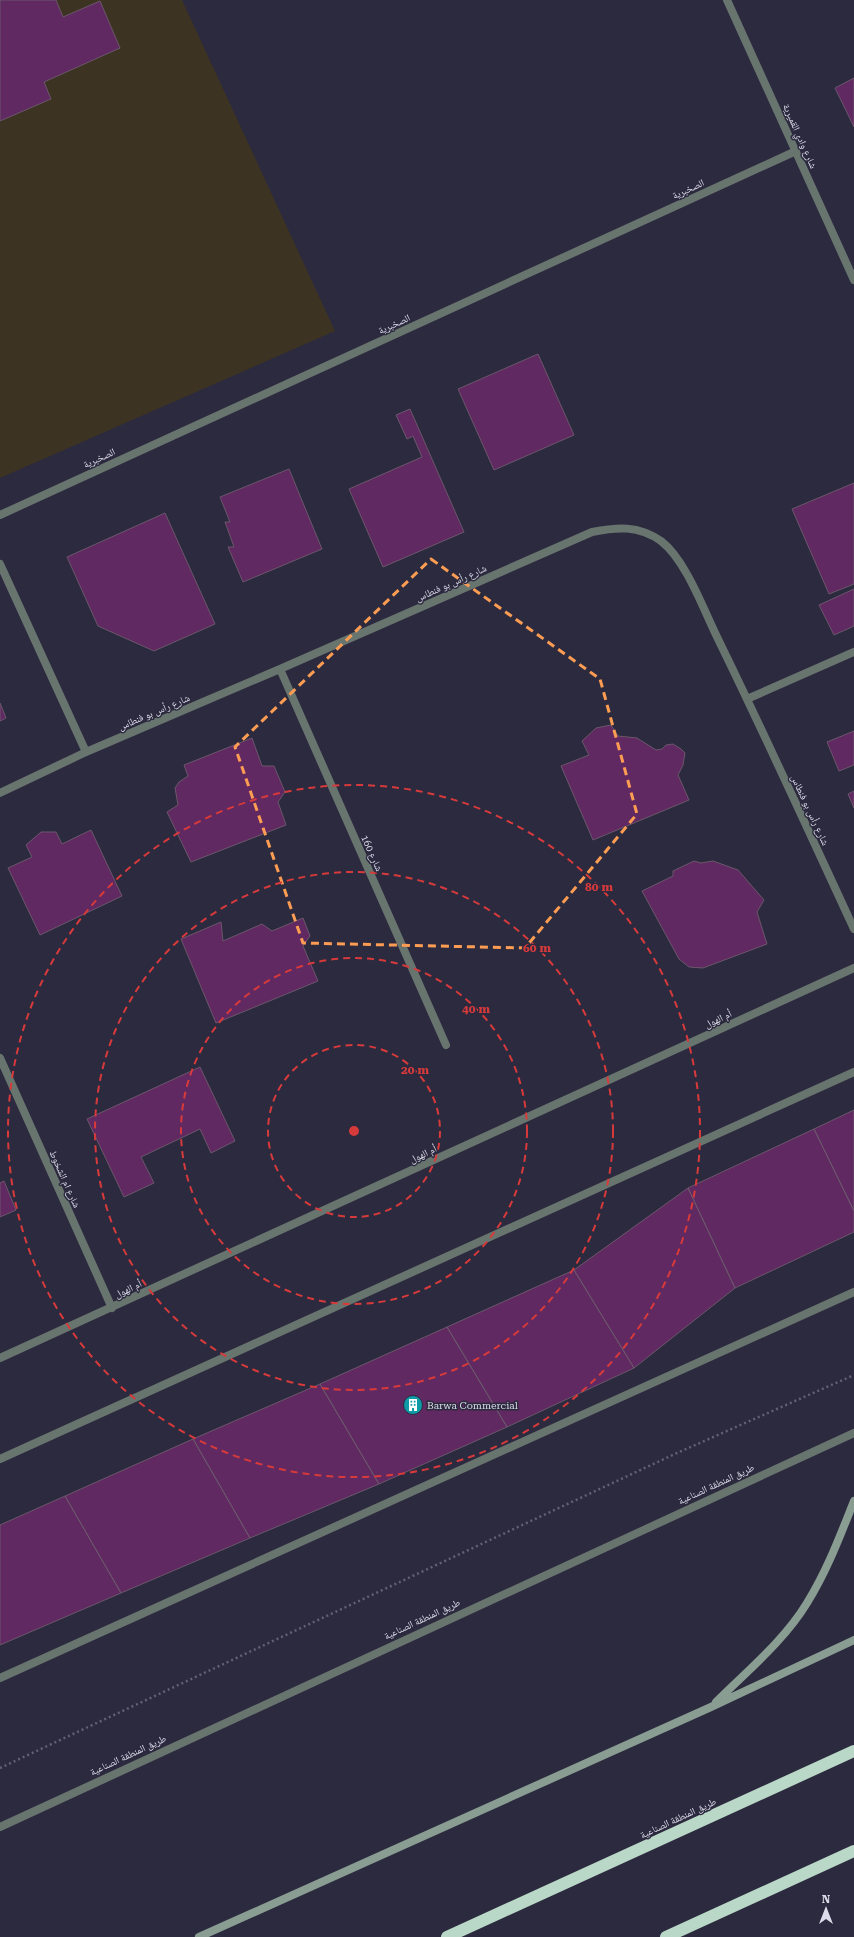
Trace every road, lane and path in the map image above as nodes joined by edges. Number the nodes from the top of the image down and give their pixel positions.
1 (727, 0) edge
2 (796, 151) junction
3 (854, 280) edge
4 (0, 515) edge
5 (0, 564) edge
6 (854, 652) edge
7 (280, 669) junction
8 (747, 699) junction
9 (86, 752) junction
10 (0, 793) edge
11 (854, 929) edge
12 (854, 968) edge
13 (446, 1045) dead end
14 (0, 1058) edge
15 (854, 1072) edge
16 (854, 1292) edge
17 (112, 1308) junction
18 (0, 1358) edge
19 (854, 1375) edge
20 (854, 1433) edge
21 (0, 1459) edge
22 (854, 1501) edge
23 (854, 1640) edge
24 (0, 1678) edge
25 (711, 1707) junction
26 (854, 1751) edge
27 (0, 1768) edge
28 (0, 1827) edge
29 (854, 1851) edge
30 (199, 1937) edge
31 (447, 1937) edge
32 (666, 1937) edge

1 - 2 street, شارع وادي القميرية
2 - 3 street, شارع وادي القميرية
2 - 4 street, الصخبرية
5 - 9 street
6 - 8 street
7 - 8 street, شارع رأس بو فنطاس
7 - 9 street, شارع رأس بو فنطاس
7 - 13 street, شارع 160
8 - 11 street, شارع رأس بو فنطاس
9 - 10 street, شارع رأس بو فنطاس
12 - 17 street, أم الهول
14 - 17 street, شارع ام الشخوط
15 - 21 street
16 - 24 street
17 - 18 street, أم الهول
19 - 27 path
20 - 28 street, طريق المنطقة الصناعية
22 - 25 street
23 - 25 street
25 - 30 street
26 - 31 highway, طريق المنطقة الصناعية
29 - 32 highway

